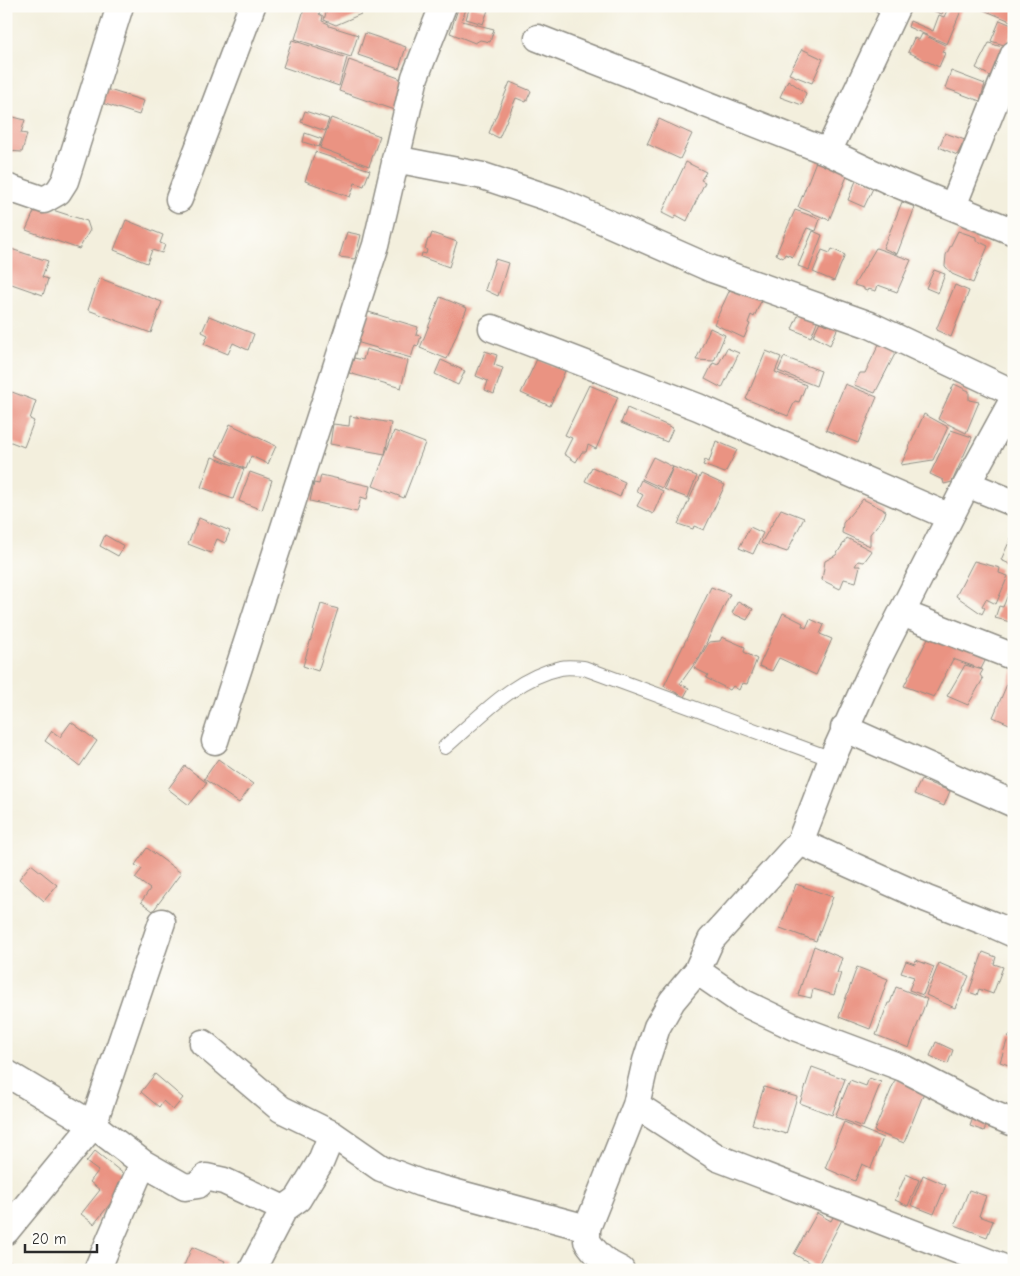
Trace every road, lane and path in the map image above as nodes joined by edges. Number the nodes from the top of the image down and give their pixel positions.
1 (120, 6) edge
2 (252, 6) edge
3 (443, 6) edge
4 (890, 8) edge
5 (538, 38) dead end
6 (1014, 54) edge
7 (828, 152) junction
8 (395, 159) junction
9 (6, 187) edge
10 (179, 199) dead end
11 (953, 206) junction
12 (1014, 232) edge
13 (492, 328) dead end
14 (1014, 393) edge
15 (1014, 398) edge
16 (967, 484) junction
17 (1014, 503) edge
18 (950, 516) junction
19 (902, 613) junction
20 (1014, 657) edge
21 (844, 728) junction
22 (214, 741) dead end
23 (445, 747) dead end
24 (832, 759) junction
25 (1014, 804) edge
26 (800, 842) junction
27 (162, 922) dead end
28 (1014, 934) edge
29 (697, 971) junction
30 (203, 1043) dead end
31 (6, 1073) edge
32 (636, 1105) junction
33 (1014, 1123) edge
34 (93, 1125) junction
35 (332, 1134) junction
36 (142, 1163) junction
37 (284, 1209) junction
38 (587, 1228) junction
39 (6, 1231) edge
40 (97, 1270) edge
41 (252, 1270) edge
42 (621, 1270) edge
43 (1009, 1270) edge

1 - 9 street
2 - 10 street
3 - 8 street
4 - 7 street
5 - 7 street
6 - 11 street
7 - 11 street
8 - 14 street
8 - 22 street
11 - 12 street
13 - 18 street
15 - 16 street
16 - 17 street
16 - 18 street
18 - 19 street
19 - 20 street
19 - 21 street
21 - 24 street
21 - 25 street
23 - 24 lane
24 - 26 street
26 - 28 street
26 - 29 street
27 - 34 street
29 - 32 street
29 - 33 street
30 - 35 street
31 - 34 street
32 - 38 street
32 - 43 street
34 - 36 street
34 - 39 street
35 - 37 street
35 - 38 street
36 - 37 street
36 - 40 street
37 - 41 street
38 - 42 street

